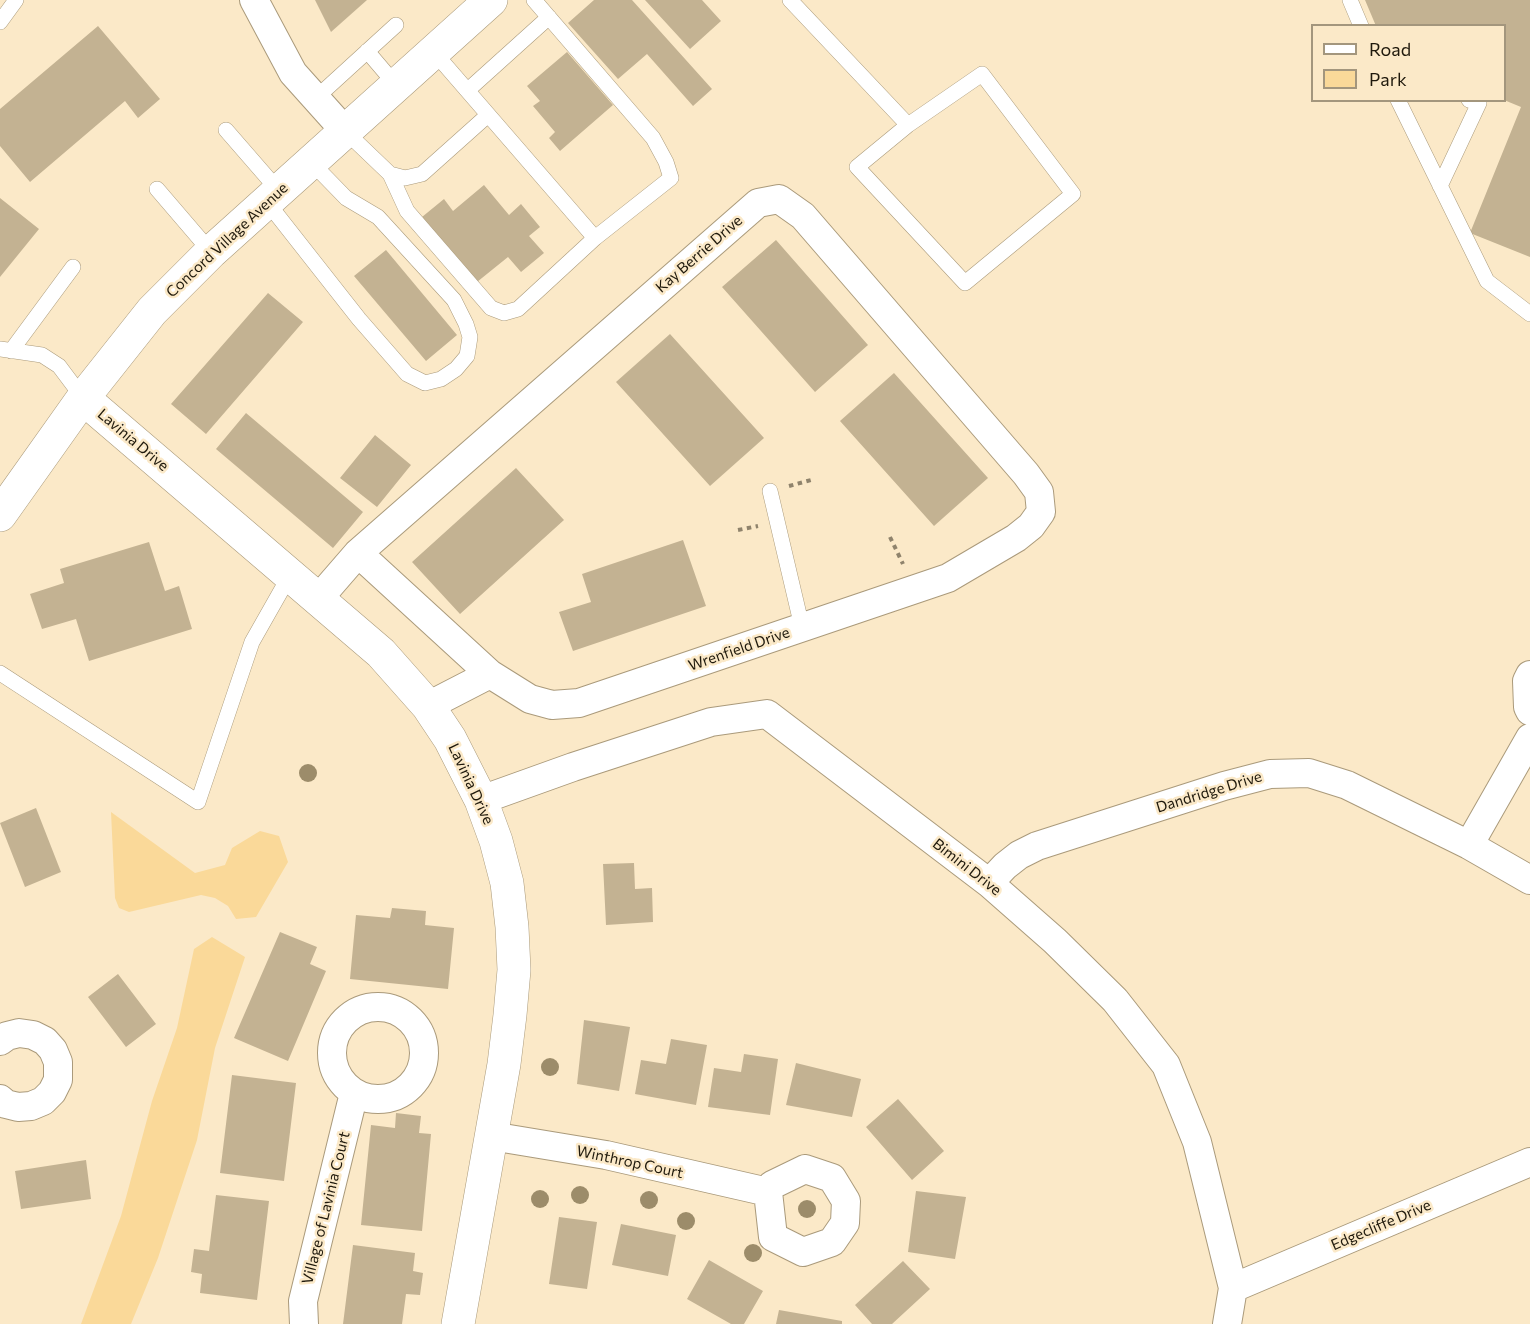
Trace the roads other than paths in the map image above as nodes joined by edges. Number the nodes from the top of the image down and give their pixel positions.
1 (16, 0) edge
2 (254, 0) edge
3 (491, 0) edge
4 (790, 0) edge
5 (1350, 0) edge
6 (542, 6) edge
7 (0, 22) edge
8 (1360, 24) edge
9 (396, 25) dead end
10 (367, 51) junction
11 (433, 51) junction
12 (396, 85) junction
13 (468, 90) junction
14 (316, 98) junction
15 (1399, 102) edge
16 (1476, 102) edge
17 (488, 115) junction
18 (908, 125) junction
19 (226, 130) dead end
20 (345, 131) junction
21 (311, 162) junction
22 (390, 174) junction
23 (1440, 186) junction
24 (157, 189) dead end
25 (273, 196) junction
26 (595, 238) junction
27 (211, 252) junction
28 (73, 267) dead end
29 (1530, 314) edge
30 (6, 350) edge
31 (83, 398) junction
32 (770, 491) dead end
33 (1041, 512) joint
34 (0, 515) edge
35 (358, 553) junction
36 (290, 575) junction
37 (319, 598) junction
38 (802, 627) junction
39 (0, 673) edge
40 (490, 674) junction
41 (1530, 675) edge
42 (428, 706) junction
43 (1530, 711) edge
44 (1530, 738) edge
45 (481, 800) junction
46 (1469, 845) junction
47 (1530, 880) edge
48 (989, 883) junction
49 (2, 1032) edge
50 (354, 1093) dead end
51 (0, 1100) edge
52 (491, 1136) junction
53 (1530, 1162) edge
54 (768, 1192) dead end
55 (1233, 1288) junction
56 (304, 1324) edge
57 (458, 1324) edge
58 (1227, 1324) edge

1 - 7 lane
2 - 14 street
3 - 11 street, Concord Village Avenue
4 - 18 lane
5 - 8 lane
6 - 13 lane
6 - 26 lane
9 - 10 lane
10 - 12 lane
10 - 14 lane
11 - 12 street, Concord Village Avenue
11 - 13 lane
12 - 20 street, Concord Village Avenue
13 - 17 lane
14 - 20 street
15 - 23 lane
16 - 23 lane
17 - 22 lane
17 - 26 lane
18 - 18 lane
19 - 25 lane
20 - 21 street, Concord Village Avenue
20 - 22 lane
21 - 25 street, Concord Village Avenue
21 - 25 lane
22 - 26 lane
23 - 29 lane
24 - 27 lane
25 - 27 street, Concord Village Avenue
27 - 31 street, Concord Village Avenue
28 - 30 lane
30 - 31 lane
31 - 34 street, Concord Village Avenue
31 - 36 street, Lavinia Drive
32 - 38 lane
33 - 35 street, Kay Berrie Drive
33 - 38 street, Wrenfield Drive
35 - 37 street, Kay Berrie Drive
35 - 40 street, Wrenfield Drive
36 - 37 street, Lavinia Drive
36 - 39 lane
37 - 42 street, Lavinia Drive
38 - 40 street, Wrenfield Drive
40 - 42 street
41 - 43 street
42 - 45 street, Lavinia Drive
44 - 46 street
45 - 48 street, Bimini Drive
45 - 52 street, Lavinia Drive
46 - 47 street, Dandridge Drive
46 - 48 street, Dandridge Drive
48 - 55 street, Bimini Drive
49 - 51 street
50 - 56 street, Village of Lavinia Court
52 - 54 street, Winthrop Court
52 - 57 street, Lavinia Drive
53 - 55 street, Edgecliffe Drive
55 - 58 street, Bimini Drive

